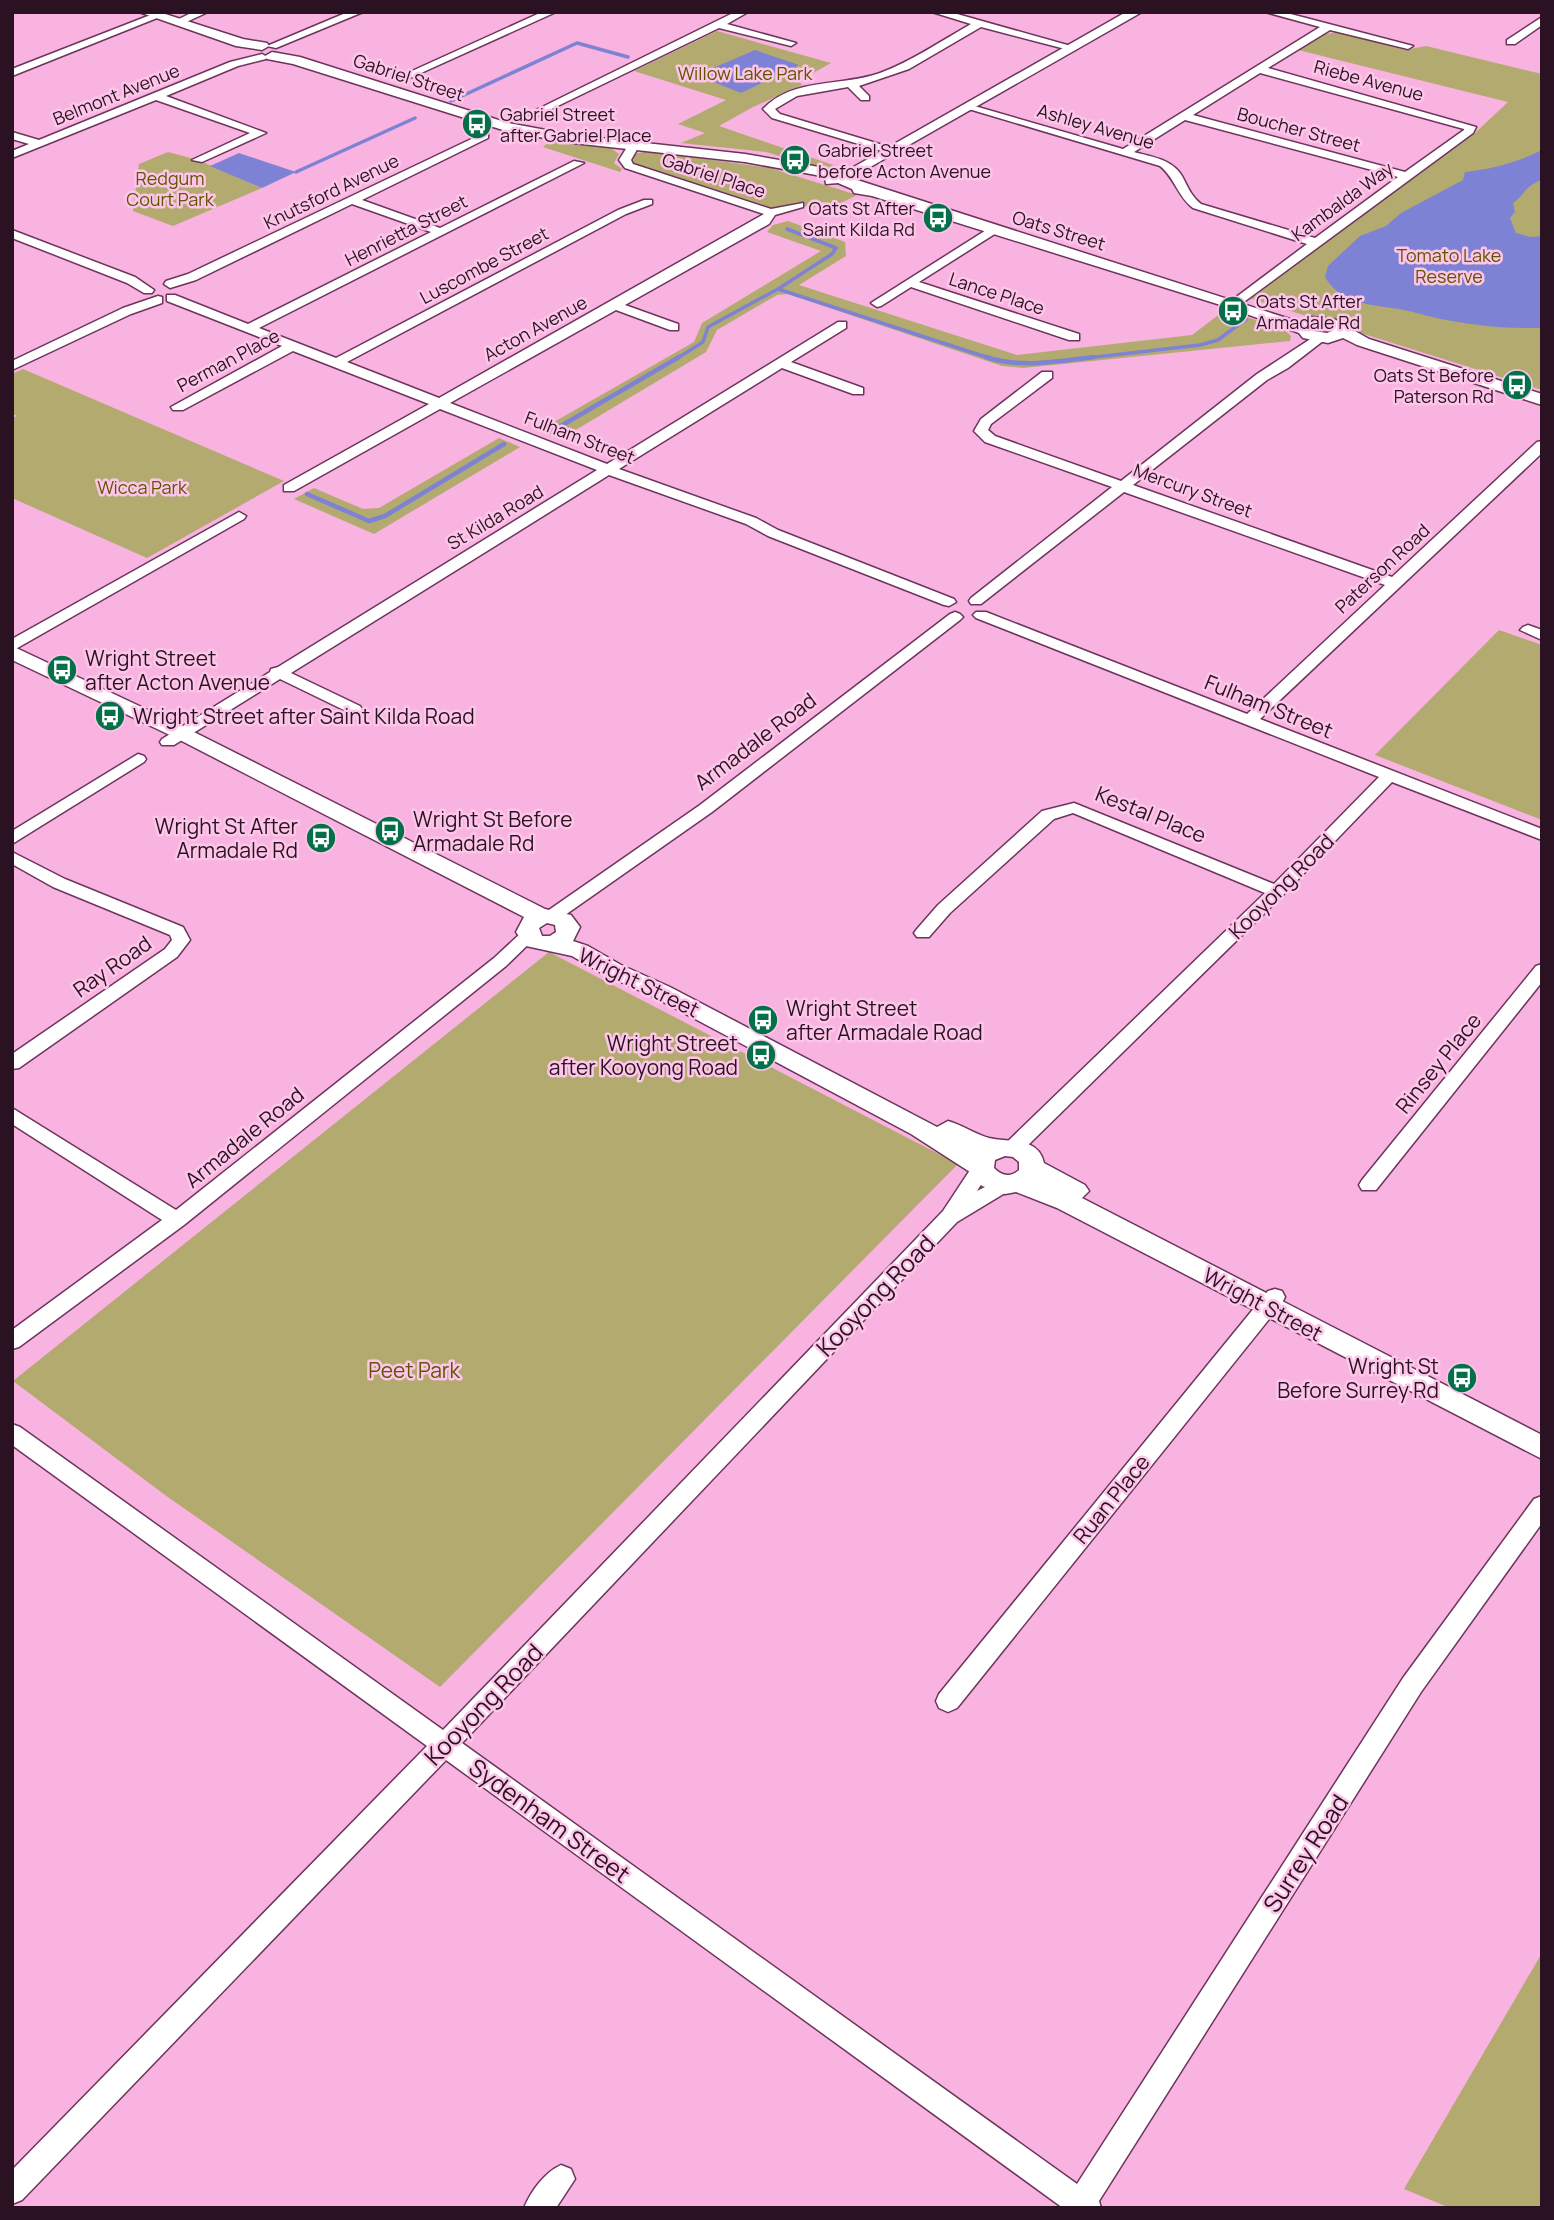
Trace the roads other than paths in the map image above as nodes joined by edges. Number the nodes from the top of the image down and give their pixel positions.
1 (203, 12) edge
2 (358, 12) edge
3 (551, 12) edge
4 (743, 12) edge
5 (1136, 12) edge
6 (1270, 12) edge
7 (940, 13) edge
8 (151, 14) edge
9 (1542, 20) edge
10 (178, 22) junction
11 (979, 23) junction
12 (717, 24) junction
13 (1327, 26) junction
14 (1511, 42) dead end
15 (790, 43) dead end
16 (1408, 46) dead end
17 (1073, 48) junction
18 (270, 50) junction
19 (1258, 69) junction
20 (12, 73) edge
21 (406, 76) dead end
22 (850, 83) junction
23 (156, 96) junction
24 (866, 98) dead end
25 (967, 107) junction
26 (533, 114) dead end
27 (1184, 116) junction
28 (1470, 127) joint
29 (12, 135) edge
30 (484, 136) dead end
31 (40, 144) junction
32 (633, 146) junction
33 (892, 151) junction
34 (1126, 152) junction
35 (12, 155) edge
36 (198, 160) dead end
37 (578, 163) dead end
38 (1406, 176) junction
39 (842, 179) junction
40 (352, 200) junction
41 (648, 202) dead end
42 (799, 205) dead end
43 (771, 214) junction
44 (995, 230) junction
45 (441, 232) junction
46 (12, 234) edge
47 (1314, 242) junction
48 (910, 283) junction
49 (164, 292) junction
50 (877, 303) dead end
51 (1233, 304) junction
52 (615, 305) junction
53 (842, 325) dead end
54 (674, 327) dead end
55 (249, 328) junction
56 (1318, 332) junction
57 (1074, 337) dead end
58 (294, 345) junction
59 (338, 362) junction
60 (780, 363) junction
61 (12, 364) edge
62 (1047, 375) dead end
63 (858, 391) dead end
64 (1542, 400) edge
65 (440, 403) junction
66 (178, 407) dead end
67 (1542, 445) edge
68 (609, 470) junction
69 (1122, 485) junction
70 (289, 488) dead end
71 (239, 516) dead end
72 (1394, 583) junction
73 (978, 608) junction
74 (952, 610) junction
75 (12, 646) edge
76 (12, 652) edge
77 (12, 662) edge
78 (277, 672) junction
79 (354, 709) dead end
80 (1249, 720) junction
81 (174, 737) junction
82 (138, 759) dead end
83 (1388, 777) junction
84 (1542, 835) edge
85 (12, 839) edge
86 (12, 857) edge
87 (1277, 891) junction
88 (548, 930) junction
89 (923, 933) dead end
90 (1542, 970) edge
91 (12, 1063) edge
92 (12, 1115) edge
93 (1007, 1166) junction
94 (1369, 1185) dead end
95 (177, 1220) junction
96 (1271, 1302) junction
97 (12, 1341) edge
98 (12, 1433) edge
99 (1542, 1433) edge
100 (1542, 1448) edge
101 (1542, 1505) edge
102 (948, 1701) dead end
103 (445, 1744) junction
104 (561, 2179) dead end
105 (12, 2190) edge
106 (1082, 2206) edge
107 (538, 2208) edge

1 - 10 street
2 - 18 street, Belmont Avenue
3 - 21 street
4 - 12 street
5 - 17 street
6 - 13 street
7 - 11 street
8 - 10 street, Gabriel Street
8 - 20 street
9 - 14 street
10 - 18 street, Gabriel Street
11 - 17 street
11 - 22 street
12 - 15 street
12 - 26 street
13 - 16 street
13 - 19 street
17 - 25 street
18 - 23 street, Belmont Avenue
18 - 32 street, Gabriel Street
19 - 27 street
19 - 28 street, Riebe Avenue
22 - 24 street
22 - 33 street
23 - 31 street, Belmont Avenue
23 - 36 street
25 - 33 street
25 - 34 street, Ashley Avenue
27 - 34 street
27 - 38 street, Boucher Street
28 - 38 street, Kambalda Way
29 - 31 street
30 - 40 street, Knutsford Avenue
31 - 35 street, Belmont Avenue
32 - 39 street, Gabriel Street
32 - 43 street, Gabriel Place
33 - 39 street
34 - 47 street, Ashley Avenue
37 - 45 street, Henrietta Street
38 - 47 street, Kambalda Way
39 - 44 street, Oats Street
40 - 45 street
40 - 49 street, Knutsford Avenue
41 - 59 street, Luscombe Street
42 - 43 street, Acton Avenue
43 - 52 street, Acton Avenue
44 - 48 street
44 - 51 street, Oats Street
45 - 55 street, Henrietta Street
46 - 49 street, Fulham Street
47 - 51 street, Kambalda Way
48 - 50 street
48 - 57 street, Lance Place
49 - 55 street, Fulham Street
49 - 61 street, Knutsford Avenue
51 - 56 street, Oats Street
52 - 54 street
52 - 65 street, Acton Avenue
53 - 60 street, St Kilda Road
55 - 58 street, Fulham Street
56 - 64 street, Oats Street
56 - 69 street
58 - 59 street, Fulham Street
58 - 66 street, Perman Place
59 - 65 street, Fulham Street
60 - 63 street
60 - 68 street, St Kilda Road
62 - 69 street, Mercury Street
65 - 68 street, Fulham Street
65 - 70 street, Acton Avenue
67 - 72 street, Paterson Road
68 - 74 street, Fulham Street
68 - 78 street, St Kilda Road
69 - 72 street, Mercury Street
69 - 73 street
71 - 75 street
72 - 80 street, Paterson Road
73 - 74 street
73 - 80 street, Fulham Street
74 - 88 street, Armadale Road
76 - 81 street, Wright Street
77 - 81 street, Wright Street
78 - 79 street
78 - 81 street, St Kilda Road
80 - 83 street, Fulham Street
81 - 88 street, Wright Street
82 - 85 street
83 - 84 street, Fulham Street
83 - 87 street, Kooyong Road
86 - 91 street, Ray Road
87 - 89 street, Kestal Place
87 - 93 street, Kooyong Road
88 - 93 street, Wright Street
88 - 95 street, Armadale Road
90 - 94 street, Rinsey Place
92 - 95 street
93 - 96 street, Wright Street
93 - 103 street, Kooyong Road
95 - 97 street, Armadale Road
96 - 99 street, Wright Street
96 - 100 street, Wright Street
96 - 102 street, Ruan Place
98 - 103 street, Sydenham Street
101 - 106 street, Surrey Road
103 - 105 street, Kooyong Road
103 - 106 street, Sydenham Street
104 - 107 street

